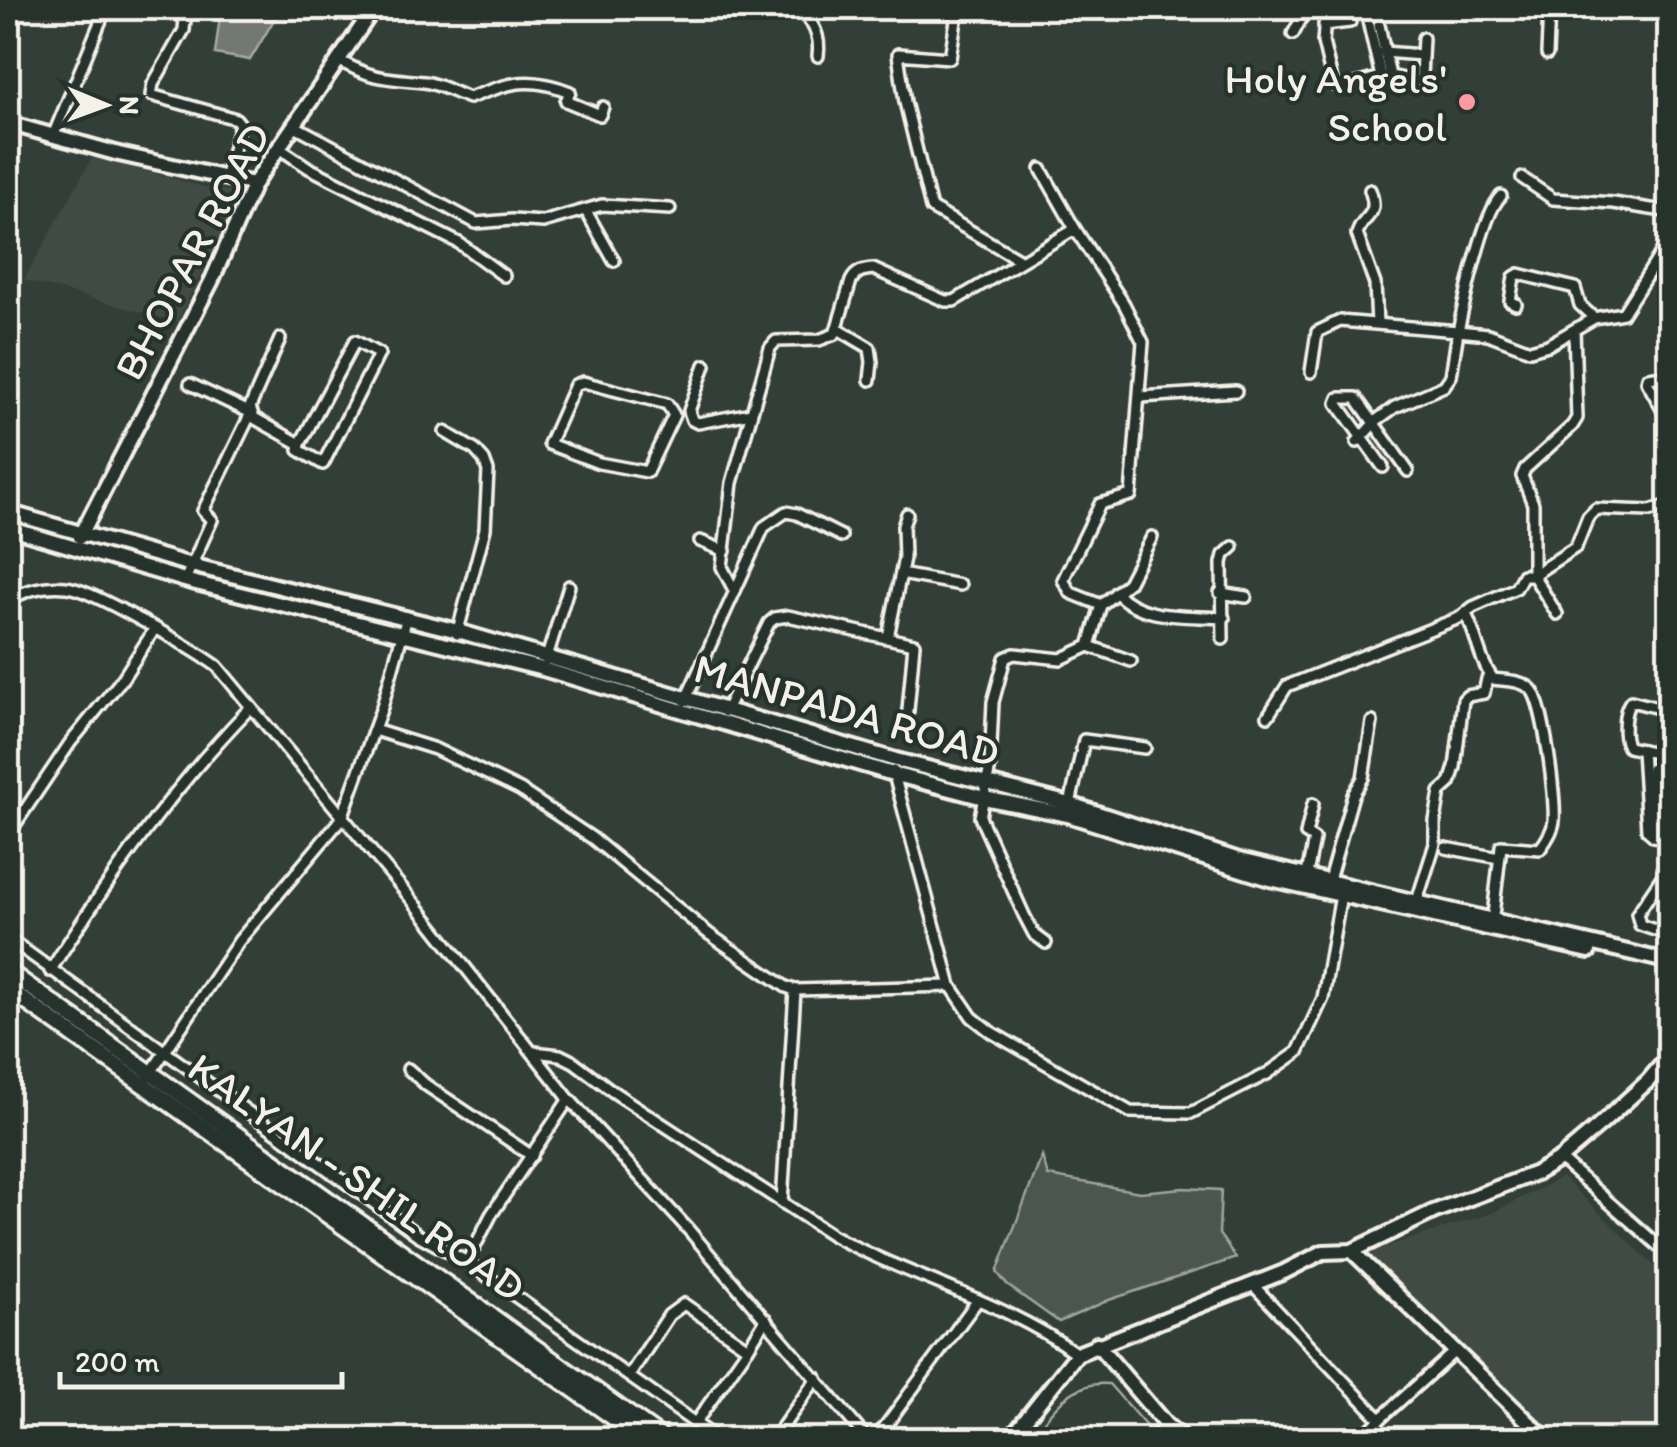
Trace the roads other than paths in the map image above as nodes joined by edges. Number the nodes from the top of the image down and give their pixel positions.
1 (106, 8) edge
2 (170, 8) edge
3 (374, 8) edge
4 (797, 8) edge
5 (958, 8) edge
6 (1307, 8) edge
7 (1326, 8) edge
8 (1365, 8) edge
9 (1549, 8) edge
10 (1350, 22) dead end
11 (1324, 24) junction
12 (1378, 25) dead end
13 (1292, 34) dead end
14 (1423, 38) dead end
15 (1380, 51) junction
16 (1422, 54) junction
17 (1547, 54) dead end
18 (818, 56) dead end
19 (340, 62) junction
20 (603, 107) dead end
21 (8, 123) edge
22 (295, 126) junction
23 (53, 136) junction
24 (279, 148) junction
25 (1040, 169) dead end
26 (1522, 178) dead end
27 (225, 179) junction
28 (254, 184) junction
29 (1370, 190) dead end
30 (1501, 196) dead end
31 (670, 210) dead end
32 (586, 211) junction
33 (1670, 212) edge
34 (1075, 230) junction
35 (1670, 238) edge
36 (1020, 260) junction
37 (614, 261) dead end
38 (1656, 261) junction
39 (1670, 267) edge
40 (504, 276) dead end
41 (1516, 304) dead end
42 (1594, 318) junction
43 (1376, 322) junction
44 (838, 328) junction
45 (1458, 330) junction
46 (1574, 330) junction
47 (280, 339) dead end
48 (706, 365) dead end
49 (1311, 372) dead end
50 (1670, 374) edge
51 (870, 380) dead end
52 (190, 384) dead end
53 (1236, 392) dead end
54 (1140, 397) junction
55 (250, 413) junction
56 (751, 413) junction
57 (1670, 423) edge
58 (1374, 424) junction
59 (445, 432) dead end
60 (1359, 440) junction
61 (300, 444) junction
62 (599, 463) joint
63 (1383, 468) dead end
64 (1408, 471) dead end
65 (1670, 505) edge
66 (8, 512) edge
67 (907, 514) dead end
68 (8, 528) edge
69 (82, 533) junction
70 (840, 536) dead end
71 (1152, 537) dead end
72 (700, 541) dead end
73 (75, 548) junction
74 (1234, 548) dead end
75 (724, 551) junction
76 (191, 565) junction
77 (901, 574) junction
78 (1533, 575) junction
79 (185, 580) junction
80 (960, 585) dead end
81 (568, 586) dead end
82 (734, 590) junction
83 (1116, 592) junction
84 (1220, 592) junction
85 (1246, 597) dead end
86 (8, 601) edge
87 (1101, 606) junction
88 (1466, 614) junction
89 (1557, 614) dead end
90 (408, 617) junction
91 (1224, 618) junction
92 (154, 630) junction
93 (458, 630) junction
94 (404, 633) junction
95 (888, 637) junction
96 (1224, 639) dead end
97 (454, 646) junction
98 (1089, 646) junction
99 (1131, 662) dead end
100 (545, 663) junction
101 (1493, 679) junction
102 (684, 705) junction
103 (250, 708) junction
104 (1670, 711) edge
105 (1268, 716) dead end
106 (723, 717) junction
107 (907, 721) dead end
108 (1372, 722) dead end
109 (374, 730) junction
110 (1145, 748) dead end
111 (1642, 750) junction
112 (1670, 752) edge
113 (894, 767) junction
114 (1652, 769) dead end
115 (986, 791) junction
116 (1314, 804) dead end
117 (1069, 810) junction
118 (342, 818) junction
119 (8, 834) edge
120 (1654, 836) junction
121 (1670, 838) edge
122 (1446, 848) dead end
123 (1499, 858) junction
124 (1670, 865) edge
125 (1305, 883) junction
126 (1326, 888) junction
127 (1342, 892) junction
128 (1415, 906) junction
129 (1492, 924) junction
130 (1669, 934) edge
131 (8, 938) edge
132 (1046, 942) dead end
133 (1667, 964) edge
134 (8, 971) edge
135 (50, 971) junction
136 (951, 986) junction
137 (8, 988) edge
138 (795, 990) junction
139 (164, 1050) junction
140 (534, 1052) junction
141 (1670, 1055) edge
142 (408, 1070) dead end
143 (147, 1078) junction
144 (568, 1099) junction
145 (532, 1156) junction
146 (1560, 1159) junction
147 (782, 1203) junction
148 (1352, 1251) junction
149 (1670, 1256) edge
150 (467, 1262) junction
151 (1253, 1285) junction
152 (978, 1300) junction
153 (766, 1319) junction
154 (1097, 1344) junction
155 (748, 1348) junction
156 (1455, 1351) junction
157 (1077, 1354) junction
158 (629, 1376) junction
159 (816, 1378) junction
160 (1380, 1419) junction
161 (696, 1422) junction
162 (1166, 1425) junction
163 (645, 1440) edge
164 (665, 1440) edge
165 (719, 1440) edge
166 (772, 1440) edge
167 (872, 1440) edge
168 (1009, 1440) edge
169 (1152, 1440) edge
170 (1184, 1440) edge
171 (1360, 1440) edge
172 (1547, 1440) edge

1 - 23 street
2 - 27 street
3 - 19 main road, BHOPAR ROAD
4 - 18 street
5 - 36 street
6 - 13 street
7 - 11 street
8 - 15 street
9 - 17 street
10 - 11 street
11 - 15 street
12 - 15 street
14 - 16 street
15 - 16 street
15 - 16 street
19 - 20 street
19 - 22 main road, BHOPAR ROAD
21 - 23 main road
22 - 24 main road, BHOPAR ROAD
22 - 32 street
23 - 27 main road
24 - 28 main road, BHOPAR ROAD
24 - 40 street
25 - 34 street
26 - 33 street
27 - 28 main road
28 - 69 main road, BHOPAR ROAD
29 - 43 street
30 - 45 street
31 - 32 street
32 - 37 street
34 - 36 street
34 - 54 street
35 - 38 street
36 - 44 street
38 - 39 street
38 - 42 street
41 - 42 street
42 - 46 street
43 - 45 street
43 - 49 street
44 - 51 street
44 - 56 street
45 - 46 street
45 - 58 street
46 - 78 street
47 - 55 street
48 - 56 street
50 - 57 street
52 - 55 street
53 - 54 street
54 - 87 street
55 - 61 street
55 - 76 street
56 - 75 street
58 - 60 street
58 - 60 street
58 - 64 street
59 - 93 street
60 - 63 street
61 - 61 street
62 - 62 street
65 - 78 street
66 - 69 main road, MANPADA ROAD
67 - 77 street
68 - 73 main road, MANPADA ROAD
69 - 73 main road, BHOPAR ROAD
69 - 76 main road, MANPADA ROAD
70 - 82 street
71 - 83 street
72 - 75 street
73 - 79 main road, MANPADA ROAD
74 - 84 street
75 - 82 street
76 - 79 street
76 - 90 main road, MANPADA ROAD
77 - 80 street
77 - 95 street
78 - 88 street
78 - 89 street
79 - 94 main road, MANPADA ROAD
81 - 100 street
82 - 102 street
83 - 87 street
83 - 91 street
84 - 85 street
84 - 91 street
86 - 92 street
87 - 98 street
88 - 101 street
88 - 105 street
90 - 93 main road, MANPADA ROAD
90 - 94 street
91 - 96 street
92 - 103 street
92 - 119 street
93 - 97 street
93 - 100 main road, MANPADA ROAD
94 - 97 main road, MANPADA ROAD
94 - 109 street
95 - 106 street
95 - 107 street
97 - 100 main road, MANPADA ROAD
98 - 99 street
98 - 115 street
100 - 102 main road, MANPADA ROAD
101 - 123 street
101 - 128 street
102 - 106 main road, MANPADA ROAD
103 - 118 street
103 - 135 street
104 - 111 street
106 - 113 main road, MANPADA ROAD
108 - 126 street
109 - 118 street
109 - 138 street
110 - 117 street
111 - 112 street
111 - 120 street
113 - 115 main road, MANPADA ROAD
113 - 136 street
114 - 120 street
115 - 117 main road, MANPADA ROAD
115 - 132 street
116 - 125 street
117 - 125 main road, MANPADA ROAD
118 - 139 street
118 - 140 street
120 - 121 street
122 - 123 street
123 - 129 street
124 - 130 street
125 - 126 main road, MANPADA ROAD
126 - 127 main road, MANPADA ROAD
127 - 128 main road, MANPADA ROAD
127 - 136 street
128 - 129 main road, MANPADA ROAD
129 - 133 main road, MANPADA ROAD
130 - 133 street
131 - 135 street
134 - 143 main road, KALYAN - SHIL ROAD
135 - 139 street
136 - 138 street
137 - 143 main road, KALYAN - SHIL ROAD
138 - 147 street
139 - 143 street
139 - 150 street
140 - 144 street
140 - 147 street
141 - 146 main road
142 - 145 street
143 - 163 main road, KALYAN - SHIL ROAD
143 - 164 main road, KALYAN - SHIL ROAD
144 - 145 street
144 - 153 street
145 - 150 street
146 - 148 main road
146 - 149 street
147 - 152 street
148 - 151 main road
148 - 156 main road
150 - 158 street
151 - 154 main road
151 - 160 street
152 - 157 street
152 - 167 street
153 - 155 street
153 - 159 street
154 - 157 main road
154 - 162 main road
155 - 158 street
155 - 161 street
156 - 160 street
156 - 172 main road
157 - 168 main road
158 - 161 street
159 - 166 street
159 - 167 street
160 - 171 street
161 - 165 street
162 - 169 street
162 - 170 main road

